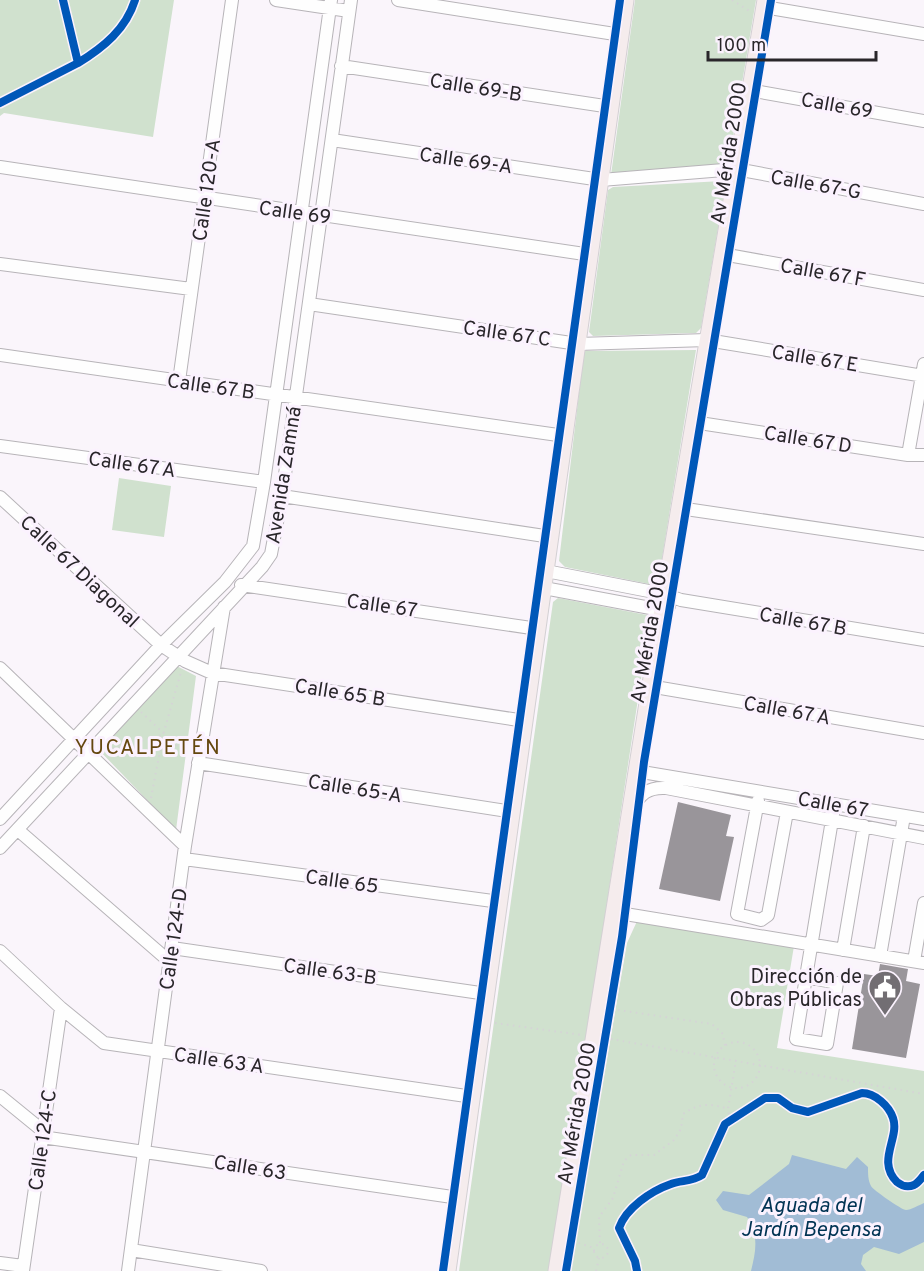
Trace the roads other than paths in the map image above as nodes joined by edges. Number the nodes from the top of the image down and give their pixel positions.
1 (232, 0) edge
2 (276, 0) edge
3 (398, 0) edge
4 (626, 0) edge
5 (331, 4) edge
6 (350, 6) edge
7 (763, 8) edge
8 (924, 34) edge
9 (621, 35) junction
10 (341, 66) junction
11 (749, 90) junction
12 (611, 107) junction
13 (924, 121) edge
14 (332, 140) junction
15 (0, 167) edge
16 (736, 169) junction
17 (601, 180) junction
18 (206, 199) junction
19 (924, 204) edge
20 (303, 213) junction
21 (321, 215) junction
22 (722, 254) junction
23 (591, 255) junction
24 (0, 264) edge
25 (191, 289) junction
26 (924, 290) edge
27 (309, 304) junction
28 (707, 340) junction
29 (578, 344) junction
30 (0, 355) edge
31 (923, 372) edge
32 (179, 381) junction
33 (277, 395) junction
34 (295, 398) junction
35 (693, 422) junction
36 (565, 436) junction
37 (0, 446) edge
38 (908, 455) junction
39 (924, 455) edge
40 (264, 482) junction
41 (0, 496) edge
42 (282, 496) junction
43 (679, 508) junction
44 (551, 537) junction
45 (924, 544) edge
46 (546, 571) junction
47 (225, 582) junction
48 (246, 585) junction
49 (544, 588) junction
50 (664, 594) junction
51 (681, 600) junction
52 (224, 607) junction
53 (662, 610) junction
54 (538, 628) junction
55 (924, 640) edge
56 (161, 645) junction
57 (181, 658) junction
58 (0, 668) edge
59 (212, 673) junction
60 (649, 686) junction
61 (525, 721) junction
62 (924, 733) edge
63 (74, 740) junction
64 (89, 754) junction
65 (198, 764) junction
66 (636, 771) junction
67 (760, 792) junction
68 (834, 804) junction
69 (758, 806) junction
70 (513, 812) junction
71 (629, 812) junction
72 (787, 812) junction
73 (1, 816) edge
74 (904, 816) junction
75 (924, 819) edge
76 (832, 820) junction
77 (864, 826) junction
78 (18, 830) junction
79 (901, 834) junction
80 (924, 838) edge
81 (185, 846) junction
82 (0, 848) edge
83 (184, 860) junction
84 (500, 902) junction
85 (924, 903) edge
86 (613, 912) junction
87 (811, 945) junction
88 (172, 948) junction
89 (843, 950) junction
90 (0, 951) edge
91 (880, 956) junction
92 (170, 962) junction
93 (919, 962) edge
94 (806, 977) junction
95 (487, 994) junction
96 (60, 1008) junction
97 (158, 1051) junction
98 (0, 1096) edge
99 (473, 1097) junction
100 (42, 1134) junction
101 (146, 1151) junction
102 (459, 1198) junction
103 (131, 1250) junction
104 (0, 1263) edge
105 (23, 1269) edge
106 (128, 1271) edge
107 (261, 1271) edge
108 (448, 1271) edge
109 (556, 1271) edge

1 - 18 street, Calle 120-A
2 - 5 street
3 - 9 street
4 - 9 main road
5 - 6 street
5 - 20 street, Avenida Zamná
6 - 10 street, Avenida Zamná
7 - 8 street
7 - 11 main road
9 - 12 main road
10 - 12 street, Calle 69-B
10 - 14 street, Avenida Zamná
11 - 13 street, Calle 69
11 - 16 main road
12 - 17 main road
14 - 17 street, Calle 69-A
14 - 21 street, Avenida Zamná
15 - 18 street, Calle 69
16 - 17 street, Calle 67-G
16 - 19 street, Calle 67-G
16 - 22 main road
17 - 23 main road
18 - 20 street, Calle 69
18 - 25 street, Calle 120-A
20 - 21 street, Calle 69
20 - 33 street, Avenida Zamná
21 - 23 street, Calle 69
21 - 27 street, Avenida Zamná
22 - 26 street, Calle 67 F
22 - 28 main road
23 - 29 main road
24 - 25 street
25 - 32 street, Calle 120-A
27 - 29 street, Calle 67 C
27 - 34 street, Avenida Zamná
28 - 29 street, Calle 67 C
28 - 31 street, Calle 67 E
28 - 35 main road
29 - 36 main road
30 - 32 street, Calle 67 B
31 - 38 street
32 - 33 street, Calle 67 B
33 - 34 street, Calle 67 B
33 - 40 street, Avenida Zamná
34 - 36 street, Calle 67 B
34 - 42 street, Avenida Zamná
35 - 38 street, Calle 67 D
35 - 43 main road
36 - 44 main road
37 - 40 street, Calle 67 A
38 - 39 street, Calle 67 D
40 - 47 street, Avenida Zamná
41 - 56 street, Calle 67 Diagonal
42 - 44 street
42 - 48 street, Avenida Zamná
43 - 45 street
43 - 50 main road
44 - 46 main road
46 - 49 main road
46 - 50 street
47 - 48 street, Calle 67
47 - 56 street, Avenida Zamná
48 - 52 street, Avenida Zamná
48 - 54 street, Calle 67
49 - 53 street
49 - 54 main road
50 - 51 street, Calle 67 B
50 - 53 main road
51 - 53 street
51 - 55 street, Calle 67 B
52 - 57 street, Avenida Zamná
52 - 59 street, Calle 124-D
53 - 60 main road
54 - 61 main road
56 - 57 street, Calle 65 B
56 - 63 street, Avenida Zamná
57 - 59 street, Calle 65 B
57 - 64 street, Avenida Zamná
58 - 63 street
59 - 61 street, Calle 65 B
59 - 65 street, Calle 124-D
60 - 62 street, Calle 67 A
60 - 66 main road
61 - 70 main road
63 - 64 street
63 - 73 street, Avenida Zamná
64 - 78 street, Avenida Zamná
64 - 81 street
65 - 70 street, Calle 65-A
65 - 81 street, Calle 124-D
66 - 67 street, Calle 67
66 - 71 main road
67 - 68 street, Calle 67
67 - 69 street
68 - 74 street, Calle 67
68 - 76 street
69 - 71 street
69 - 72 street
69 - 72 street
70 - 84 main road
71 - 86 main road
72 - 76 street
74 - 75 street, Calle 67
74 - 79 street
76 - 77 street
76 - 87 street
77 - 79 street
77 - 89 street
78 - 82 street, Avenida Zamná
78 - 92 street
79 - 80 street
79 - 91 street
81 - 83 street, Calle 124-D
83 - 84 street, Calle 65
83 - 88 street, Calle 124-D
84 - 95 main road
85 - 93 street
86 - 87 street
86 - 109 main road
87 - 89 street
87 - 94 street
88 - 92 street, Calle 124-D
88 - 95 street, Calle 63-B
89 - 91 street
90 - 96 street, Calle 63 A
91 - 93 street
92 - 97 street, Calle 124-D
94 - 94 street
95 - 99 main road
96 - 97 street, Calle 63 A
96 - 100 street, Calle 124-C
97 - 99 street, Calle 63 A
97 - 101 street, Calle 124-D
98 - 100 street
99 - 102 main road
100 - 101 street, Calle 63
100 - 105 street, Calle 124-C
101 - 102 street, Calle 63
101 - 103 street, Calle 124-D
102 - 108 main road
103 - 106 street, Calle 124-D
103 - 107 street
104 - 105 street

